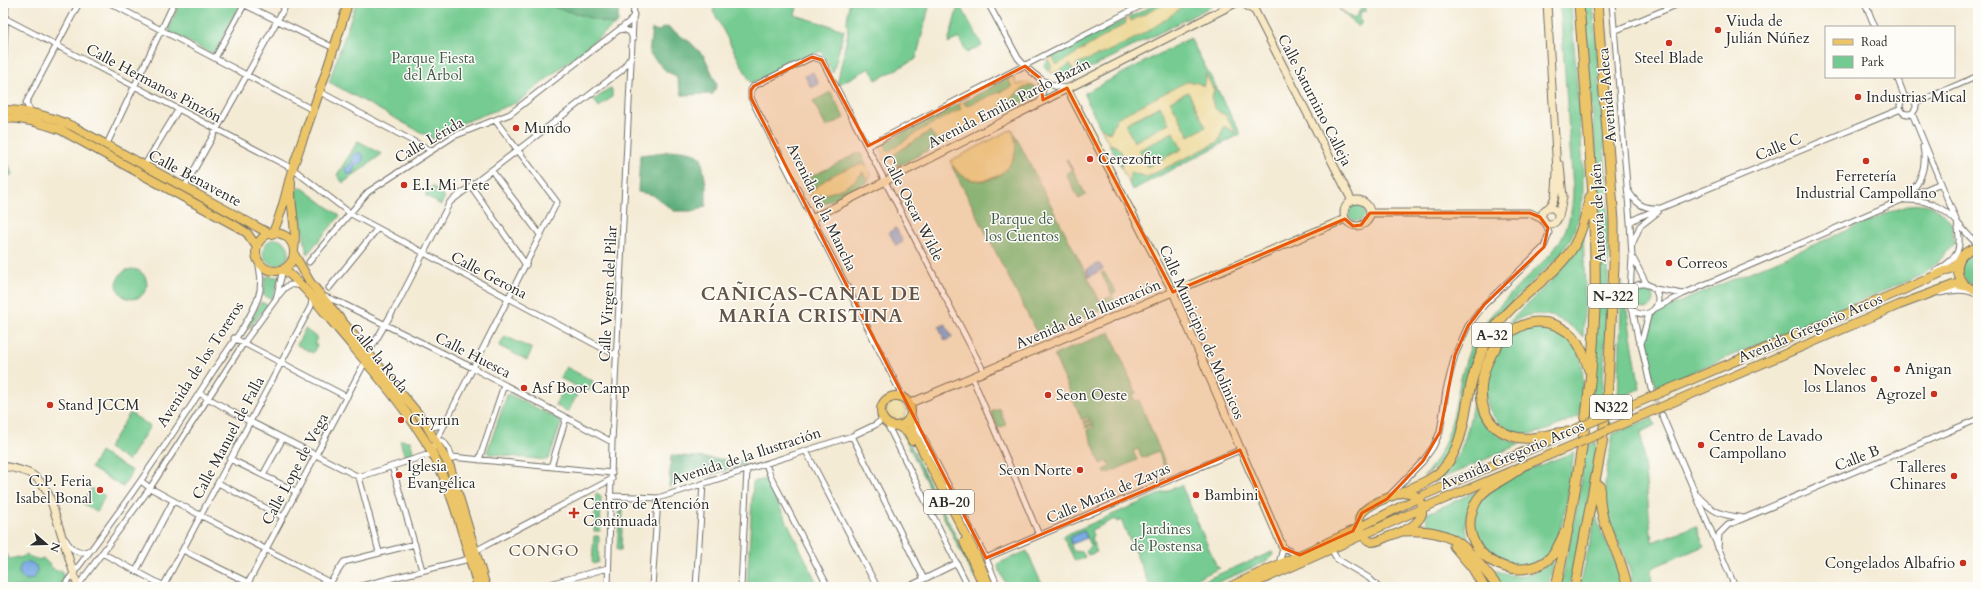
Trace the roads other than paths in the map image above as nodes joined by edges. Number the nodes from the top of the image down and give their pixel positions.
1 (6, 3) edge
2 (79, 3) edge
3 (110, 3) edge
4 (174, 3) edge
5 (243, 3) edge
6 (287, 3) edge
7 (348, 3) edge
8 (634, 3) edge
9 (988, 3) edge
10 (1146, 3) edge
11 (1222, 3) edge
12 (1236, 3) edge
13 (1242, 3) edge
14 (1254, 3) edge
15 (1546, 3) edge
16 (1579, 3) edge
17 (1597, 3) edge
18 (1612, 3) edge
19 (1681, 3) edge
20 (1865, 3) edge
21 (1255, 11) junction
22 (1217, 12) junction
23 (634, 14) junction
24 (4, 19) edge
25 (277, 21) junction
26 (1875, 26) edge
27 (160, 30) junction
28 (1614, 31) junction
29 (616, 32) junction
30 (633, 40) junction
31 (56, 45) junction
32 (334, 48) junction
33 (632, 55) junction
34 (215, 58) junction
35 (1025, 66) junction
36 (622, 70) junction
37 (248, 75) junction
38 (1978, 76) edge
39 (3, 77) edge
40 (1040, 78) junction
41 (1896, 78) edge
42 (630, 79) junction
43 (135, 86) junction
44 (1067, 88) junction
45 (751, 90) joint
46 (320, 92) junction
47 (1906, 98) junction
48 (1040, 102) junction
49 (1916, 103) junction
50 (1901, 109) junction
51 (3, 110) edge
52 (178, 110) junction
53 (313, 110) junction
54 (31, 112) junction
55 (1912, 113) junction
56 (3, 118) edge
57 (495, 120) junction
58 (216, 130) junction
59 (1921, 136) junction
60 (106, 146) junction
61 (868, 146) junction
62 (1557, 146) junction
63 (431, 150) junction
64 (519, 150) junction
65 (110, 156) junction
66 (144, 166) junction
67 (292, 171) junction
68 (492, 171) junction
69 (307, 180) junction
70 (886, 181) junction
71 (1941, 183) junction
72 (291, 186) junction
73 (471, 186) junction
74 (1627, 187) junction
75 (184, 188) junction
76 (1592, 188) junction
77 (1904, 199) junction
78 (1352, 201) junction
79 (1665, 207) junction
80 (1547, 209) junction
81 (1370, 213) junction
82 (1530, 213) junction
83 (351, 214) junction
84 (1559, 216) junction
85 (813, 218) junction
86 (1345, 219) junction
87 (1545, 221) junction
88 (1614, 221) junction
89 (1630, 222) junction
90 (1644, 222) junction
91 (1957, 222) junction
92 (378, 228) junction
93 (271, 234) junction
94 (541, 236) junction
95 (1977, 245) edge
96 (257, 247) junction
97 (1631, 248) junction
98 (1959, 248) junction
99 (294, 253) junction
100 (423, 254) junction
101 (257, 256) junction
102 (1632, 257) junction
103 (1960, 259) junction
104 (309, 262) dead end
105 (526, 266) junction
106 (283, 269) junction
107 (1647, 284) junction
108 (1910, 287) junction
109 (303, 288) junction
110 (329, 288) dead end
111 (1655, 289) junction
112 (1975, 291) edge
113 (1173, 292) junction
114 (1630, 292) junction
115 (1683, 294) junction
116 (320, 295) junction
117 (276, 299) junction
118 (312, 299) junction
119 (508, 299) junction
120 (1899, 305) junction
121 (1656, 308) junction
122 (1634, 311) junction
123 (1649, 313) junction
124 (386, 325) junction
125 (234, 338) junction
126 (243, 344) junction
127 (1641, 344) junction
128 (369, 352) junction
129 (617, 356) junction
130 (365, 362) junction
131 (281, 363) junction
132 (474, 368) junction
133 (984, 372) junction
134 (1591, 377) junction
135 (972, 378) junction
136 (504, 384) junction
137 (1651, 389) tunnel mouth
138 (199, 393) junction
139 (347, 397) junction
140 (209, 399) junction
141 (908, 408) junction
142 (1662, 415) tunnel mouth
143 (566, 418) junction
144 (1978, 419) edge
145 (250, 421) junction
146 (424, 421) junction
147 (884, 421) junction
148 (446, 422) junction
149 (898, 426) junction
150 (1571, 431) junction
151 (852, 436) junction
152 (283, 438) junction
153 (435, 440) junction
154 (612, 442) junction
155 (806, 450) junction
156 (1240, 450) junction
157 (430, 453) junction
158 (316, 455) junction
159 (452, 457) junction
160 (230, 459) junction
161 (479, 460) junction
162 (766, 464) junction
163 (3, 466) edge
164 (392, 466) junction
165 (1522, 466) junction
166 (551, 467) junction
167 (747, 470) junction
168 (451, 472) junction
169 (263, 475) junction
170 (612, 476) junction
171 (359, 477) junction
172 (141, 481) junction
173 (218, 483) junction
174 (703, 484) junction
175 (150, 488) junction
176 (297, 492) junction
177 (1404, 492) junction
178 (1694, 492) junction
179 (612, 496) junction
180 (658, 498) junction
181 (1419, 498) junction
182 (1387, 499) junction
183 (173, 501) junction
184 (1423, 508) junction
185 (201, 516) junction
186 (283, 517) junction
187 (1745, 518) junction
188 (1571, 520) junction
189 (1404, 531) junction
190 (1433, 531) junction
191 (1357, 532) junction
192 (1039, 535) junction
193 (62, 536) junction
194 (415, 544) junction
195 (95, 547) junction
196 (1283, 548) junction
197 (1718, 548) junction
198 (266, 549) junction
199 (183, 550) junction
200 (475, 551) junction
201 (1327, 551) junction
202 (379, 552) junction
203 (102, 553) junction
204 (1300, 555) junction
205 (986, 558) junction
206 (469, 559) junction
207 (1337, 559) junction
208 (957, 563) junction
209 (1278, 565) junction
210 (608, 568) junction
211 (422, 570) junction
212 (136, 571) junction
213 (74, 573) junction
214 (388, 579) junction
215 (924, 579) junction
216 (247, 585) edge
217 (330, 585) edge
218 (968, 585) edge
219 (78, 586) edge
220 (164, 586) edge
221 (63, 587) edge
222 (357, 587) edge
223 (390, 587) edge
224 (478, 587) edge
225 (486, 587) edge
226 (539, 587) edge
227 (608, 587) edge
228 (652, 587) edge
229 (696, 587) edge
230 (741, 587) edge
231 (828, 587) edge
232 (878, 587) edge
233 (908, 587) edge
234 (972, 587) edge
235 (984, 587) edge
236 (990, 587) edge
237 (998, 587) edge
238 (1229, 587) edge
239 (1246, 587) edge
240 (1378, 587) edge
241 (1484, 587) edge
242 (1498, 587) edge
243 (1556, 587) edge
244 (1575, 587) edge
245 (1628, 587) edge
246 (1736, 587) edge

1 - 24 street
2 - 31 street
3 - 27 street
4 - 27 street
5 - 25 street
5 - 34 street
6 - 25 street
7 - 32 main road
8 - 23 street, Calle Virgen del Pilar
9 - 35 street
10 - 35 street, Avenida Emilia Pardo Bazán
11 - 22 street
12 - 22 street, Avenida Emilia Pardo Bazán
13 - 21 street
14 - 21 street, Calle Saturnino Calleja
15 - 62 street
16 - 76 highway, Autovía de Jaén / N-322
17 - 88 highway, Autovía de Jaén / N-322
18 - 28 street, Avenida Adeca
19 - 28 street
20 - 26 street
21 - 78 street, Calle Saturnino Calleja
22 - 44 street, Avenida Emilia Pardo Bazán
23 - 29 street, Calle Lérida
23 - 30 street, Calle Virgen del Pilar
24 - 31 street, Calle Hermanos Pinzón
24 - 39 street
25 - 32 street
25 - 37 street
27 - 34 street
27 - 43 street
28 - 74 street, Avenida Adeca
29 - 30 street
29 - 57 street, Calle Lérida
30 - 33 street, Calle Virgen del Pilar
31 - 43 street, Calle Hermanos Pinzón
31 - 54 street
32 - 46 main road
33 - 36 street
33 - 42 street, Calle Virgen del Pilar
34 - 37 street
35 - 40 street
35 - 61 street, Avenida Emilia Pardo Bazán
36 - 42 street
36 - 64 street
37 - 53 street
37 - 58 street
38 - 49 street
40 - 44 street
40 - 48 street
41 - 47 street
42 - 129 street, Calle Virgen del Pilar
43 - 52 street, Calle Hermanos Pinzón
43 - 60 street
44 - 48 street, Avenida Emilia Pardo Bazán
44 - 113 street, Calle Municipio de Molinicos
45 - 61 street, Calle Oscar Wilde
45 - 85 street, Avenida de la Mancha
46 - 53 main road
46 - 63 street
47 - 49 street
47 - 50 street
48 - 70 street, Avenida Emilia Pardo Bazán
49 - 55 street
50 - 55 street
50 - 79 street, Calle C
51 - 54 main road, Calle Benavente
52 - 58 street, Calle Hermanos Pinzón
52 - 66 street
53 - 67 main road
54 - 60 main road, Calle Benavente
55 - 59 street
56 - 65 main road, Calle Benavente
57 - 63 street, Calle Lérida
57 - 64 street
58 - 67 street, Calle Hermanos Pinzón
58 - 75 street
59 - 71 street
59 - 77 street
60 - 65 main road
60 - 66 main road, Calle Benavente
61 - 70 street, Calle Oscar Wilde
62 - 80 street
62 - 84 street
63 - 83 street, Calle Lérida
64 - 68 street
64 - 94 street
65 - 96 main road, Calle Benavente
66 - 75 main road, Calle Benavente
67 - 69 street, Calle Hermanos Pinzón
67 - 72 main road
67 - 93 main road
68 - 73 street
68 - 94 street
69 - 72 street
69 - 83 street, Calle Gerona
70 - 85 street, Avenida Emilia Pardo Bazán
70 - 133 street, Calle Oscar Wilde
71 - 77 street
71 - 91 street
72 - 99 main road
73 - 100 street
73 - 105 street
74 - 79 street, Calle C
74 - 89 street, Avenida Adeca
75 - 93 main road, Calle Benavente
76 - 134 highway, Autovía de Jaén / N-322
76 - 177 highway, A-32
77 - 91 street
77 - 115 street
78 - 81 street
78 - 86 street
79 - 89 street, Calle C
79 - 90 street, Calle C
80 - 82 street
80 - 84 street
80 - 87 street
81 - 82 street
81 - 86 street
82 - 87 street
83 - 92 street, Calle Gerona
83 - 104 street, Calle Lérida
84 - 87 street
85 - 141 street, Avenida de la Mancha
86 - 113 street, Avenida de la Ilustración
87 - 182 street
88 - 244 highway, Autovía de Jaén / N-322
88 - 245 highway, N322
89 - 90 street
89 - 97 street, Avenida Adeca
90 - 97 street, Calle C
91 - 95 street
91 - 98 street
92 - 100 street, Calle Gerona
92 - 110 street
93 - 96 main road
93 - 99 main road
94 - 105 street
95 - 103 main road, Avenida Gregorio Arcos
96 - 101 main road
97 - 102 street, Avenida Adeca
98 - 103 street
98 - 108 street
99 - 106 main road
99 - 116 main road, Calle la Roda
100 - 119 street, Calle Gerona
100 - 124 street
101 - 106 main road
101 - 125 street, Avenida de los Toreros
102 - 107 street, Avenida Adeca
102 - 114 street, Avenida Adeca
103 - 108 main road, Avenida Gregorio Arcos
103 - 112 main road
105 - 119 street
106 - 109 main road, Calle la Roda
106 - 117 street, Avenida de los Toreros
107 - 111 street
107 - 114 street
108 - 150 main road, Avenida Gregorio Arcos, bridge
109 - 117 street, Avenida de los Toreros
109 - 118 main road, Calle la Roda
111 - 115 street
111 - 121 street
112 - 120 street
112 - 120 main road, Avenida Gregorio Arcos
113 - 133 street, Avenida de la Ilustración
113 - 156 street, Calle Municipio de Molinicos
114 - 122 street
115 - 121 street
116 - 124 street, Calle Huesca
116 - 128 main road, Calle la Roda
117 - 126 street, Avenida de los Toreros
118 - 130 main road, Calle la Roda
118 - 131 street, Calle Manuel de Falla
119 - 129 street, Calle Gerona
119 - 132 street
120 - 165 main road, Avenida Gregorio Arcos, bridge
121 - 123 street
122 - 123 street
122 - 127 street
123 - 127 street
124 - 128 street
124 - 132 street, Calle Huesca
125 - 126 street
125 - 138 street, Avenida de los Toreros
126 - 131 street
126 - 140 street, Avenida de los Toreros
127 - 137 street
128 - 146 main road, Calle la Roda
129 - 154 street, Calle Virgen del Pilar
130 - 139 street, Calle Lope de Vega
130 - 157 main road, Calle la Roda
131 - 139 street
131 - 145 street, Calle Manuel de Falla
132 - 136 street, Calle Huesca
132 - 148 street
133 - 135 street, Avenida de la Ilustración
134 - 150 highway, A-32
134 - 188 highway, Autovía de Jaén / N-322
135 - 141 street, Avenida de la Ilustración
135 - 192 street
136 - 143 street, Calle Huesca
136 - 161 street
138 - 140 street
138 - 172 street, Avenida de los Toreros
139 - 158 street, Calle Lope de Vega
140 - 145 street
140 - 175 street, Avenida de los Toreros
141 - 147 main road
141 - 149 main road
141 - 205 street, Avenida de la Mancha
141 - 236 main road, Avenida de la Mancha / AB-20
142 - 178 street
143 - 154 street, Calle Huesca
143 - 166 street
144 - 187 street, Calle B
145 - 152 street
145 - 160 street, Calle Manuel de Falla
146 - 148 street
146 - 153 main road, Calle la Roda
147 - 149 main road
147 - 151 street, Avenida de la Ilustración
147 - 208 street
148 - 153 street
149 - 235 main road, AB-20
150 - 181 main road, Avenida Gregorio Arcos
151 - 155 street, Avenida de la Ilustración
151 - 215 street
152 - 158 street
152 - 169 street
153 - 157 street
153 - 159 street, Calle la Roda
153 - 168 main road, Calle la Roda
154 - 170 street, Calle Virgen del Pilar
155 - 162 street, Avenida de la Ilustración
155 - 232 street
156 - 192 street, Calle María de Zayas
156 - 196 street, Calle Municipio de Molinicos
157 - 164 street
157 - 206 main road, Calle la Roda
158 - 171 street
158 - 176 street, Calle Lope de Vega
159 - 161 street
159 - 168 street
160 - 169 street
160 - 173 street, Calle Manuel de Falla
161 - 166 street
162 - 167 street, Avenida de la Ilustración
162 - 231 street
163 - 193 street
164 - 171 street
164 - 194 street
165 - 184 main road, Avenida Gregorio Arcos
165 - 188 highway
166 - 170 street
167 - 174 street, Avenida de la Ilustración
167 - 230 street
168 - 200 main road, Calle la Roda
169 - 176 street
170 - 179 street, Calle Virgen del Pilar
170 - 200 street
171 - 202 street
172 - 175 street
172 - 195 street, Avenida de los Toreros
173 - 185 street, Calle Manuel de Falla
173 - 186 street
174 - 180 street, Avenida de la Ilustración
174 - 229 street
175 - 183 street
175 - 203 street, Avenida de los Toreros
176 - 186 street, Calle Lope de Vega
177 - 181 main road
177 - 182 main road
178 - 187 street
178 - 197 street
179 - 180 street, Avenida de la Ilustración
179 - 210 street, Calle Virgen del Pilar
180 - 228 street
181 - 184 main road
181 - 191 main road, Avenida Gregorio Arcos
182 - 191 main road
183 - 185 street
183 - 212 street
184 - 189 main road
184 - 191 main road, Avenida Gregorio Arcos
185 - 198 street
185 - 199 street, Calle Manuel de Falla
186 - 198 street, Calle Lope de Vega
187 - 197 street, Calle B
188 - 243 highway, Autovía de Jaén / N-322
189 - 190 highway
189 - 191 main road
190 - 241 highway
190 - 242 highway
191 - 201 main road, Avenida Gregorio Arcos
191 - 204 main road, Avenida Gregorio Arcos
192 - 205 street, Calle María de Zayas
193 - 195 street
193 - 213 street
194 - 202 street
194 - 211 street
195 - 213 street, Avenida de los Toreros
196 - 204 street
196 - 209 street
197 - 246 street
198 - 216 street, Calle Lope de Vega
198 - 217 street
199 - 216 street
199 - 220 street, Calle Manuel de Falla
200 - 225 main road, Calle la Roda
201 - 207 street
201 - 207 street
201 - 239 main road, Avenida Gregorio Arcos
202 - 217 street
203 - 212 street
203 - 219 street, Avenida de los Toreros
204 - 209 main road, Avenida Gregorio Arcos
205 - 237 street, Avenida de la Mancha
206 - 211 street
206 - 224 main road, Calle la Roda
207 - 240 street
208 - 215 street
208 - 218 street
209 - 238 main road, Avenida Gregorio Arcos
210 - 226 street
210 - 227 street, Calle Virgen del Pilar
211 - 214 street
212 - 220 street
213 - 219 street
213 - 221 street, Avenida de los Toreros
214 - 222 street
214 - 223 street
215 - 233 street
218 - 234 street

